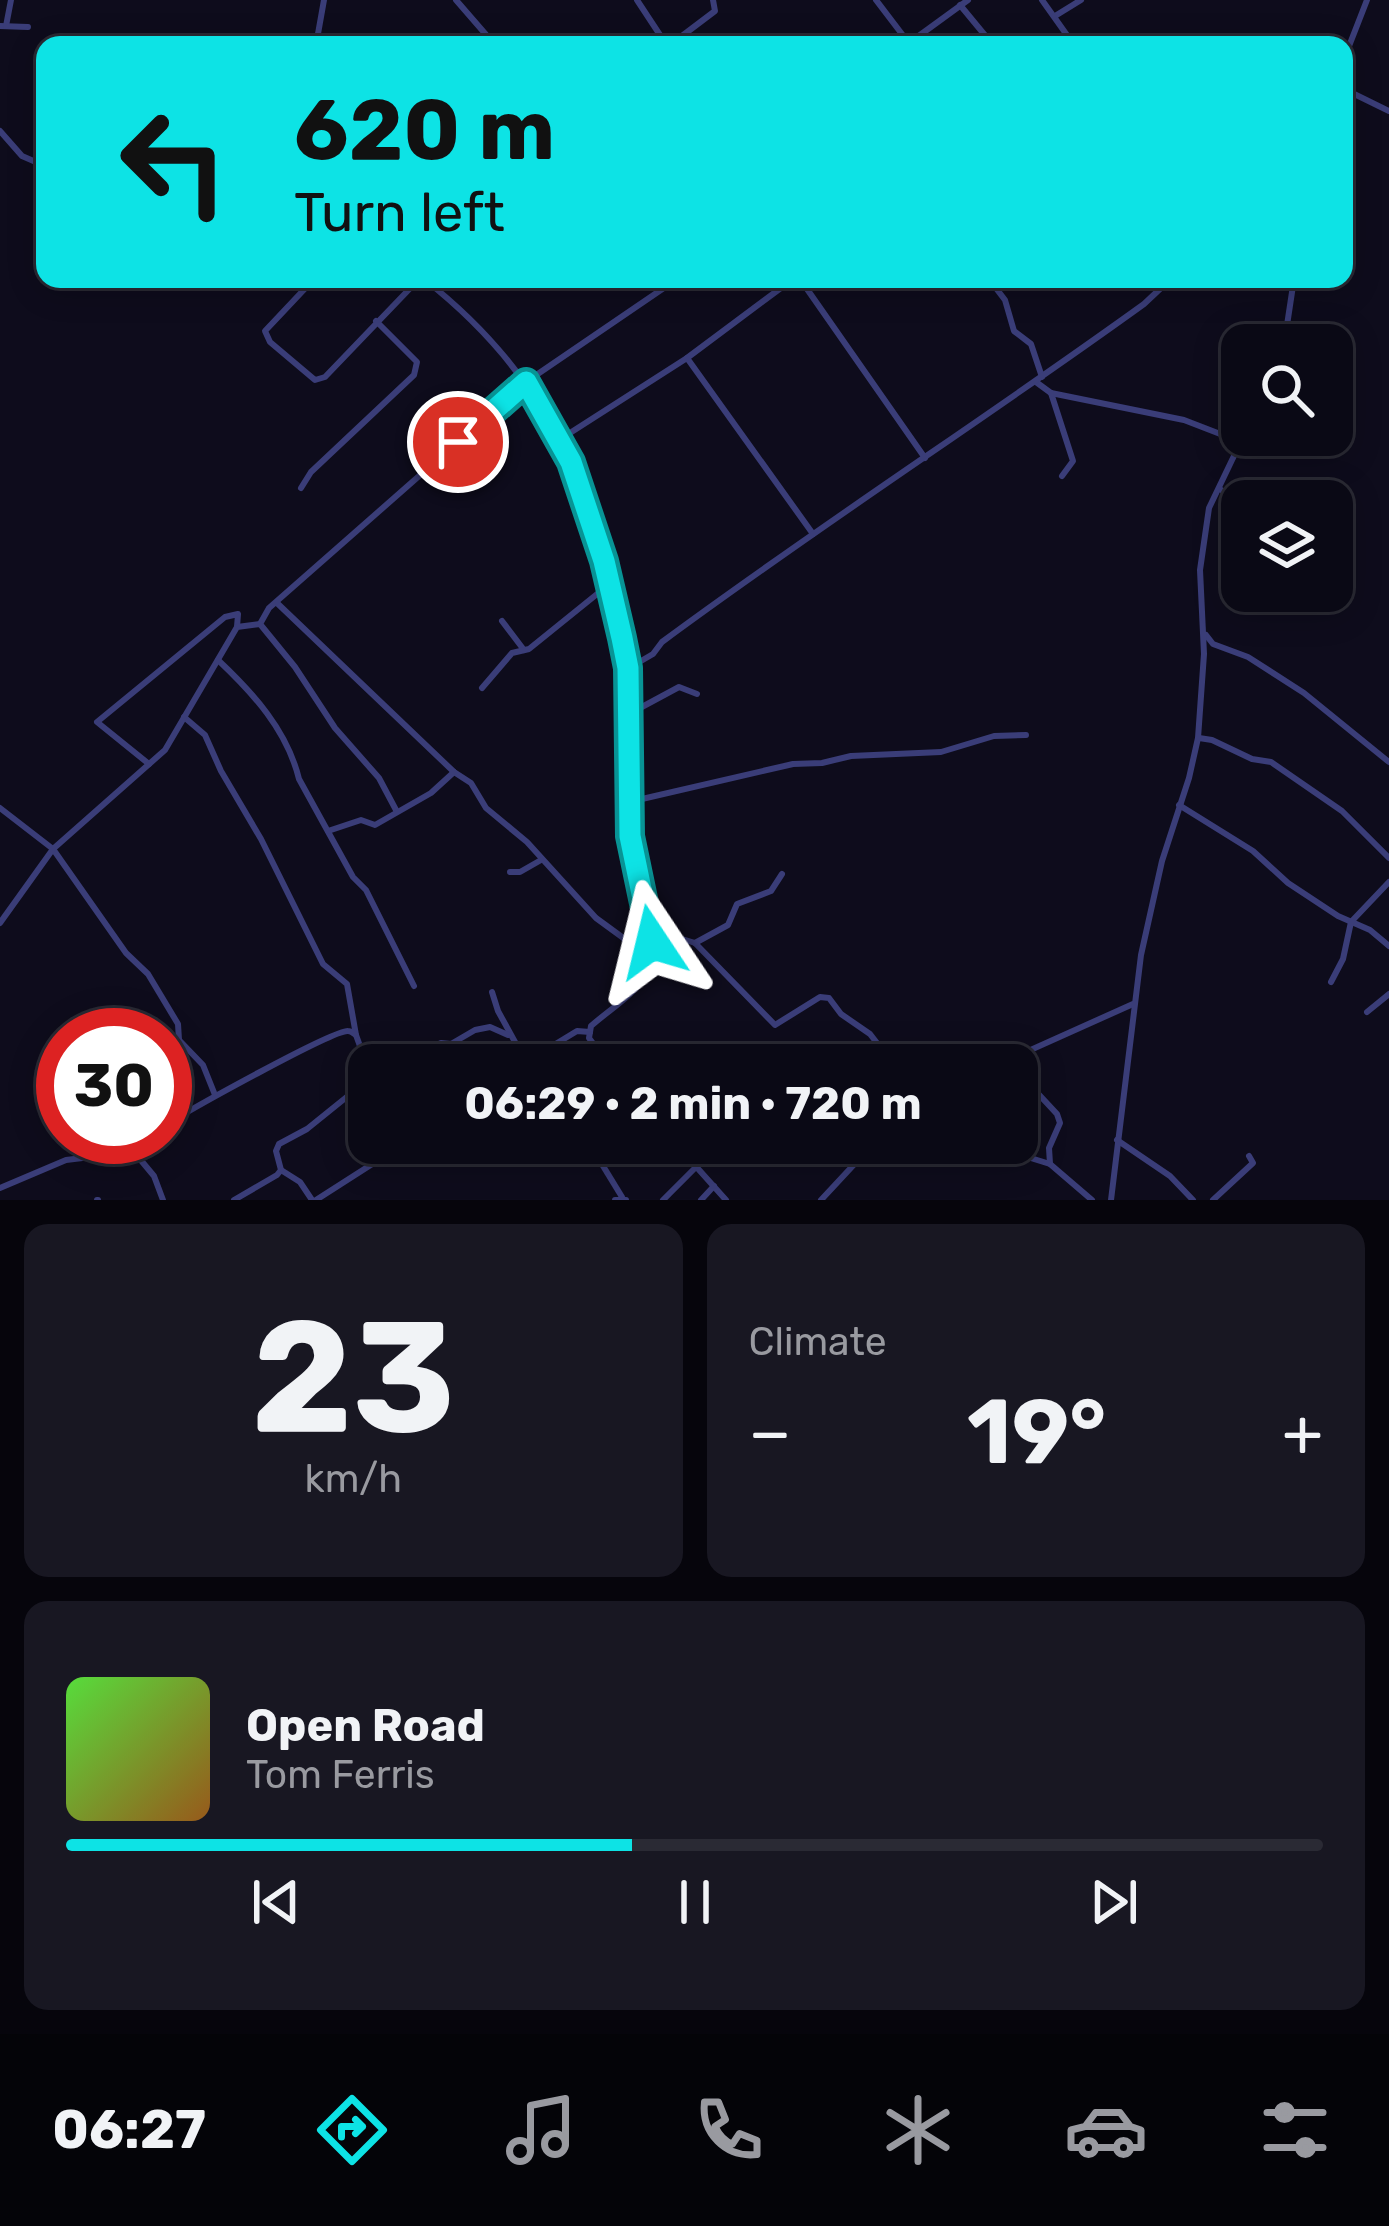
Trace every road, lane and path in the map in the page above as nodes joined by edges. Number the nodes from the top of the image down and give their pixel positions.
1 (10, 0) edge
2 (324, 0) edge
3 (456, 0) edge
4 (637, 0) edge
5 (713, 0) edge
6 (877, 0) edge
7 (968, 0) edge
8 (1042, 0) edge
9 (1082, 0) edge
10 (1367, 0) edge
11 (959, 5) junction
12 (1055, 16) junction
13 (3, 26) edge
14 (28, 27) dead end
15 (318, 36) edge
16 (487, 36) edge
17 (660, 36) edge
18 (682, 36) edge
19 (904, 36) edge
20 (920, 36) edge
21 (985, 36) edge
22 (1068, 36) edge
23 (1353, 36) edge
24 (1353, 92) edge
25 (1389, 110) edge
26 (0, 131) edge
27 (36, 162) edge
28 (306, 288) edge
29 (412, 288) edge
30 (433, 288) edge
31 (656, 288) edge
32 (784, 288) edge
33 (802, 288) edge
34 (996, 288) edge
35 (1160, 288) edge
36 (1292, 288) edge
37 (376, 321) junction
38 (1286, 324) edge
39 (687, 358) junction
40 (1039, 379) junction
41 (526, 382) junction
42 (1051, 393) junction
43 (1221, 431) edge
44 (559, 440) junction
45 (1234, 456) edge
46 (925, 458) junction
47 (1062, 476) dead end
48 (301, 488) dead end
49 (1220, 490) joint
50 (813, 534) junction
51 (609, 585) junction
52 (278, 603) junction
53 (502, 621) dead end
54 (260, 624) junction
55 (237, 627) junction
56 (1204, 632) junction
57 (524, 650) junction
58 (218, 660) junction
59 (628, 668) junction
60 (482, 688) dead end
61 (698, 694) dead end
62 (628, 708) junction
63 (184, 717) junction
64 (1026, 735) dead end
65 (1198, 738) junction
66 (1389, 762) edge
67 (150, 765) junction
68 (454, 772) junction
69 (629, 802) junction
70 (1179, 805) junction
71 (0, 808) edge
72 (396, 810) junction
73 (328, 831) junction
74 (53, 850) junction
75 (1389, 857) edge
76 (541, 860) junction
77 (510, 872) dead end
78 (782, 874) dead end
79 (1389, 881) edge
80 (1351, 922) junction
81 (0, 923) edge
82 (652, 942) junction
83 (695, 943) junction
84 (1389, 946) edge
85 (650, 966) junction
86 (1330, 982) dead end
87 (414, 986) dead end
88 (492, 992) dead end
89 (1389, 994) edge
90 (1133, 1004) junction
91 (170, 1008) edge
92 (1367, 1012) dead end
93 (353, 1031) junction
94 (590, 1032) junction
95 (511, 1037) junction
96 (358, 1044) edge
97 (451, 1044) edge
98 (514, 1044) edge
99 (556, 1044) edge
100 (593, 1044) edge
101 (878, 1044) edge
102 (1038, 1047) edge
103 (192, 1054) edge
104 (348, 1093) edge
105 (1038, 1094) edge
106 (215, 1095) junction
107 (192, 1106) edge
108 (1117, 1140) junction
109 (1249, 1156) dead end
110 (1038, 1160) edge
111 (1050, 1163) junction
112 (56, 1164) edge
113 (144, 1164) edge
114 (371, 1164) edge
115 (601, 1164) edge
116 (693, 1164) edge
117 (854, 1164) edge
118 (696, 1167) junction
119 (281, 1170) junction
120 (714, 1186) junction
121 (0, 1187) edge
122 (621, 1199) edge
123 (164, 1200) edge
124 (234, 1200) edge
125 (314, 1200) edge
126 (663, 1200) edge
127 (701, 1200) edge
128 (727, 1200) edge
129 (821, 1200) edge
130 (1091, 1200) edge
131 (1111, 1200) edge
132 (1193, 1200) edge
133 (1213, 1200) edge

1 - 13 street
2 - 15 street
3 - 16 street
4 - 17 street
5 - 18 street
6 - 19 street
7 - 11 street
8 - 12 street
9 - 12 street
10 - 23 street
11 - 20 street
11 - 21 street
12 - 22 street
13 - 14 street
24 - 25 street
26 - 27 street
28 - 37 street
29 - 37 street
30 - 41 street
31 - 41 street
32 - 39 street
33 - 46 street
34 - 40 street
35 - 40 street
36 - 38 street
37 - 48 street
39 - 44 street
39 - 50 street
40 - 42 street
40 - 46 street
41 - 44 street
41 - 52 street
42 - 43 street
42 - 47 street
44 - 51 street
45 - 49 street
46 - 50 street
49 - 56 street
50 - 59 street
51 - 57 street
51 - 59 street
52 - 54 street
52 - 68 street
53 - 57 street
54 - 55 street
54 - 72 street
55 - 58 street
55 - 67 street
56 - 65 street
56 - 66 street
57 - 60 street
58 - 63 street
58 - 73 street
59 - 62 street
61 - 62 street
62 - 69 street
63 - 67 street
63 - 93 street
64 - 69 street
65 - 70 street
65 - 75 street
67 - 74 street
68 - 72 street
68 - 76 street
69 - 82 street
70 - 80 street
70 - 90 street
71 - 74 street
72 - 73 street
73 - 87 street
74 - 81 street
74 - 91 street
76 - 77 street
76 - 85 street
78 - 83 street
79 - 80 street
80 - 84 street
80 - 86 street
82 - 83 street
82 - 85 street
83 - 101 street
85 - 94 street
88 - 95 street
89 - 92 street
90 - 102 street
90 - 108 street
93 - 96 street
93 - 106 street
94 - 99 street
94 - 100 street
95 - 97 street
95 - 98 street
103 - 106 street
104 - 119 street
105 - 111 street
106 - 107 street
108 - 131 street
108 - 132 street
109 - 133 street
110 - 111 street
111 - 130 street
112 - 121 street
113 - 123 street
114 - 125 street
115 - 122 street
116 - 118 street
117 - 129 street
118 - 120 street
118 - 126 street
119 - 124 street
119 - 125 street
120 - 127 street
120 - 128 street

